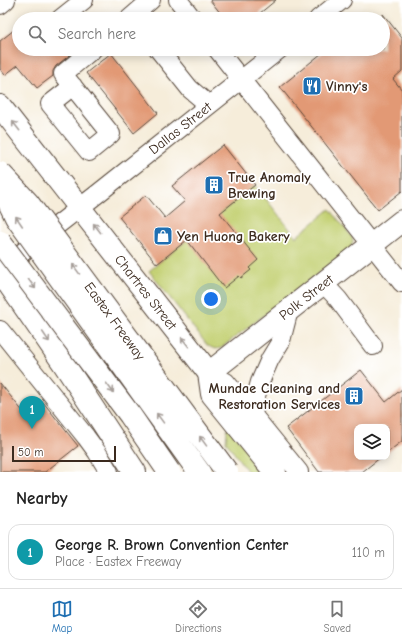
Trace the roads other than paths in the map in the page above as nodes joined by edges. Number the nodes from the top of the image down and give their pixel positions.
1 (6, 0) edge
2 (84, 0) edge
3 (151, 0) edge
4 (178, 0) edge
5 (342, 0) edge
6 (0, 5) edge
7 (69, 12) edge
8 (138, 12) edge
9 (187, 12) edge
10 (327, 12) edge
11 (85, 56) edge
12 (164, 56) edge
13 (222, 56) edge
14 (271, 56) edge
15 (241, 80) junction
16 (73, 86) dead end
17 (0, 106) edge
18 (209, 106) junction
19 (0, 173) edge
20 (0, 184) edge
21 (80, 207) junction
22 (402, 221) edge
23 (0, 242) edge
24 (372, 245) junction
25 (0, 260) edge
26 (0, 270) edge
27 (323, 283) junction
28 (402, 283) edge
29 (289, 310) junction
30 (0, 330) edge
31 (373, 346) dead end
32 (209, 373) junction
33 (253, 416) junction
34 (109, 472) edge
35 (135, 472) edge
36 (169, 472) edge
37 (199, 472) edge
38 (227, 472) edge
39 (275, 472) edge
40 (299, 472) edge

1 - 6 street
2 - 7 street
3 - 8 street
4 - 9 street
5 - 10 street
11 - 16 street
12 - 18 street
13 - 15 street
14 - 15 street, Dallas Street
15 - 18 street, Dallas Street
15 - 24 street
21 -> 17 main road, Chartres Street
18 - 21 street, Dallas Street
38 -> 19 main road, Eastex Freeway, bridge
37 -> 20 main road, bridge
21 - 25 street, Dallas Street
32 -> 21 main road, Chartres Street
22 - 24 main road, Polk Street
23 -> 36 main road, bridge
24 - 27 main road, Polk Street
24 - 28 street
26 -> 35 main road
27 - 29 main road, Polk Street
27 - 31 street
29 - 32 main road, Polk Street
29 - 33 street
30 - 34 street
32 - 33 street, Chartres Street
32 - 39 main road
33 - 40 street, Chartres Street

